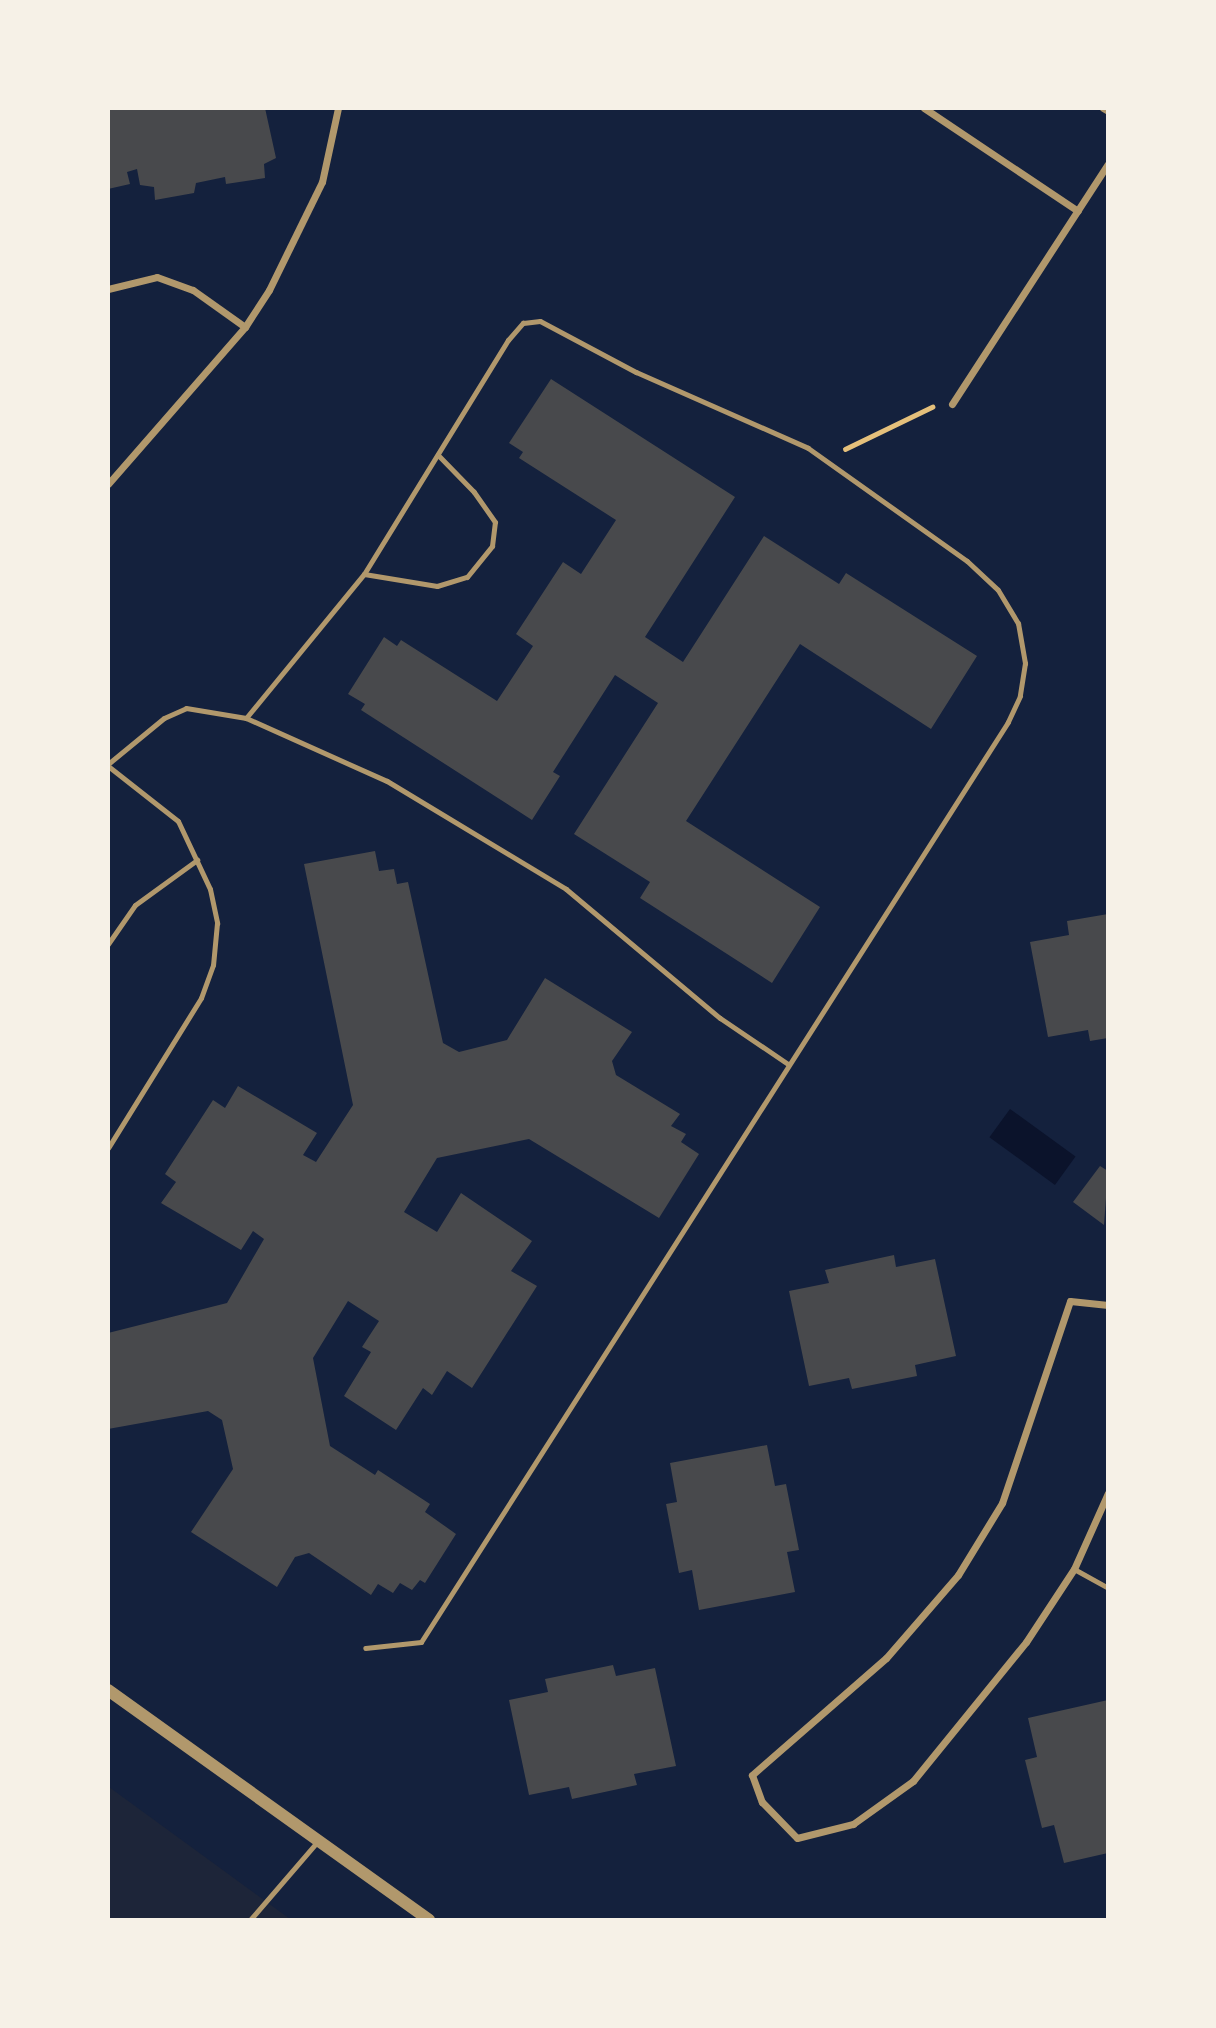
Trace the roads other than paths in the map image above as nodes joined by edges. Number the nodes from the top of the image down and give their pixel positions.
1 (338, 108) edge
2 (924, 108) edge
3 (1108, 164) edge
4 (1077, 211) junction
5 (108, 289) edge
6 (245, 327) junction
7 (952, 404) dead end
8 (438, 455) junction
9 (108, 484) edge
10 (363, 574) junction
11 (246, 718) junction
12 (108, 765) edge
13 (197, 860) junction
14 (108, 944) edge
15 (788, 1064) junction
16 (108, 1148) edge
17 (1108, 1305) edge
18 (1108, 1493) edge
19 (1074, 1569) junction
20 (1108, 1588) edge
21 (365, 1648) dead end
22 (108, 1690) edge
23 (318, 1840) junction
24 (250, 1920) edge
25 (429, 1920) edge

1 - 6 street
2 - 4 street
3 - 4 street
4 - 7 street
5 - 6 street
6 - 9 street
8 - 10 lane
8 - 10 lane
8 - 15 lane
10 - 11 lane
11 - 12 lane
11 - 15 lane
12 - 13 lane
13 - 14 lane
13 - 16 lane
15 - 21 lane
17 - 19 street
18 - 19 street
19 - 20 lane
22 - 23 street
23 - 24 lane
23 - 25 street

